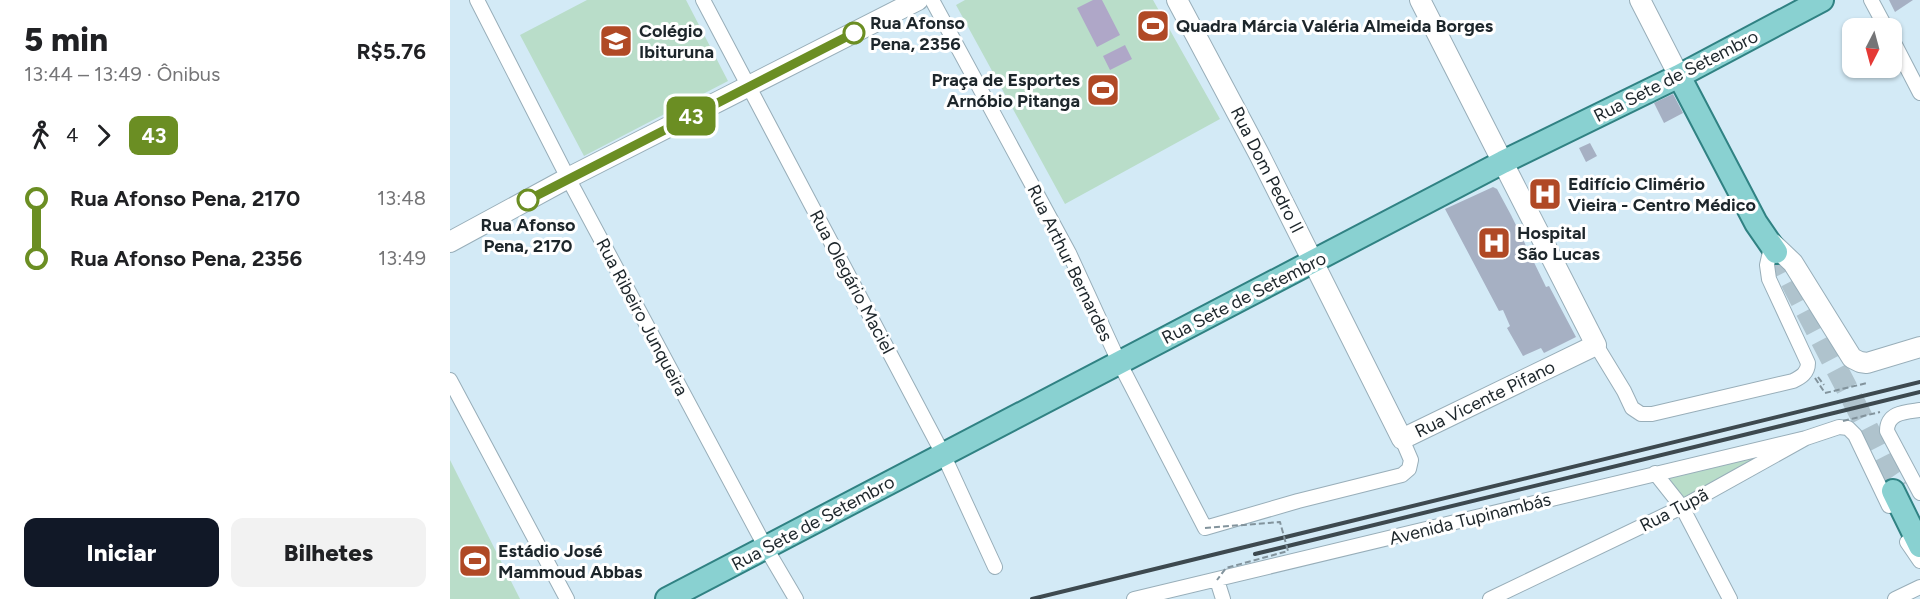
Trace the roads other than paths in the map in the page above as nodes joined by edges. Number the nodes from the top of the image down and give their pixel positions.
1 (477, 0) edge
2 (703, 0) edge
3 (918, 0) edge
4 (932, 0) edge
5 (1177, 0) edge
6 (1420, 0) edge
7 (1640, 0) edge
8 (1654, 0) edge
9 (1822, 0) edge
10 (1871, 0) edge
11 (1881, 18) edge
12 (1902, 58) edge
13 (1685, 73) junction
14 (748, 87) junction
15 (1920, 93) edge
16 (1503, 162) junction
17 (568, 178) junction
18 (450, 242) edge
19 (1774, 248) junction
20 (1314, 262) junction
21 (1596, 345) junction
22 (1920, 347) edge
23 (1119, 362) junction
24 (450, 380) edge
25 (1920, 410) edge
26 (1806, 438) junction
27 (1402, 439) junction
28 (943, 454) junction
29 (1655, 473) junction
30 (1905, 490) edge
31 (1682, 507) junction
32 (1920, 518) edge
33 (1205, 528) joint
34 (1920, 546) edge
35 (766, 548) junction
36 (1920, 561) edge
37 (995, 567) dead end
38 (1217, 580) junction
39 (1920, 587) edge
40 (1151, 596) edge
41 (567, 599) edge
42 (667, 599) edge
43 (796, 599) edge
44 (1134, 599) edge
45 (1222, 599) edge
46 (1490, 599) edge
47 (1730, 599) edge
48 (1895, 599) edge

1 - 17 street, Rua Ribeiro Junqueira
2 - 14 street, Rua Olegário Maciel
3 - 14 street
4 - 23 street, Rua Arthur Bernardes
5 - 20 street, Rua Dom Pedro II
6 - 16 street
7 - 13 street
8 - 13 street
9 - 13 main road, Rua Sete de Setembro
10 - 11 street
12 - 15 street
13 - 16 main road, Rua Sete de Setembro
13 - 19 main road
14 - 17 street
14 - 28 street, Rua Olegário Maciel
16 - 20 main road, Rua Sete de Setembro
16 - 21 street
17 - 18 street
17 - 35 street, Rua Ribeiro Junqueira
19 - 21 street
19 - 22 street
20 - 23 main road, Rua Sete de Setembro
20 - 27 street, Rua Dom Pedro II
21 - 27 street, Rua Vicente Pifano
23 - 28 main road, Rua Sete de Setembro
23 - 33 street, Rua Arthur Bernardes
24 - 41 street
25 - 30 street
26 - 29 street, Avenida Tupinambás
26 - 31 street, Rua Tupã
26 - 36 street, Rua Tupã
27 - 33 street, Rua Vicente Pifano
28 - 35 main road, Rua Sete de Setembro
28 - 37 street, Rua Olegário Maciel
29 - 31 street
29 - 38 street, Avenida Tupinambás
30 - 32 main road
30 - 34 main road
31 - 46 street, Rua Tupã
31 - 47 street
35 - 42 main road, Rua Sete de Setembro
35 - 43 street, Rua Ribeiro Junqueira
38 - 40 street, Avenida Tupinambás
38 - 45 street
39 - 48 street
40 - 44 street, Avenida Tupinambás

